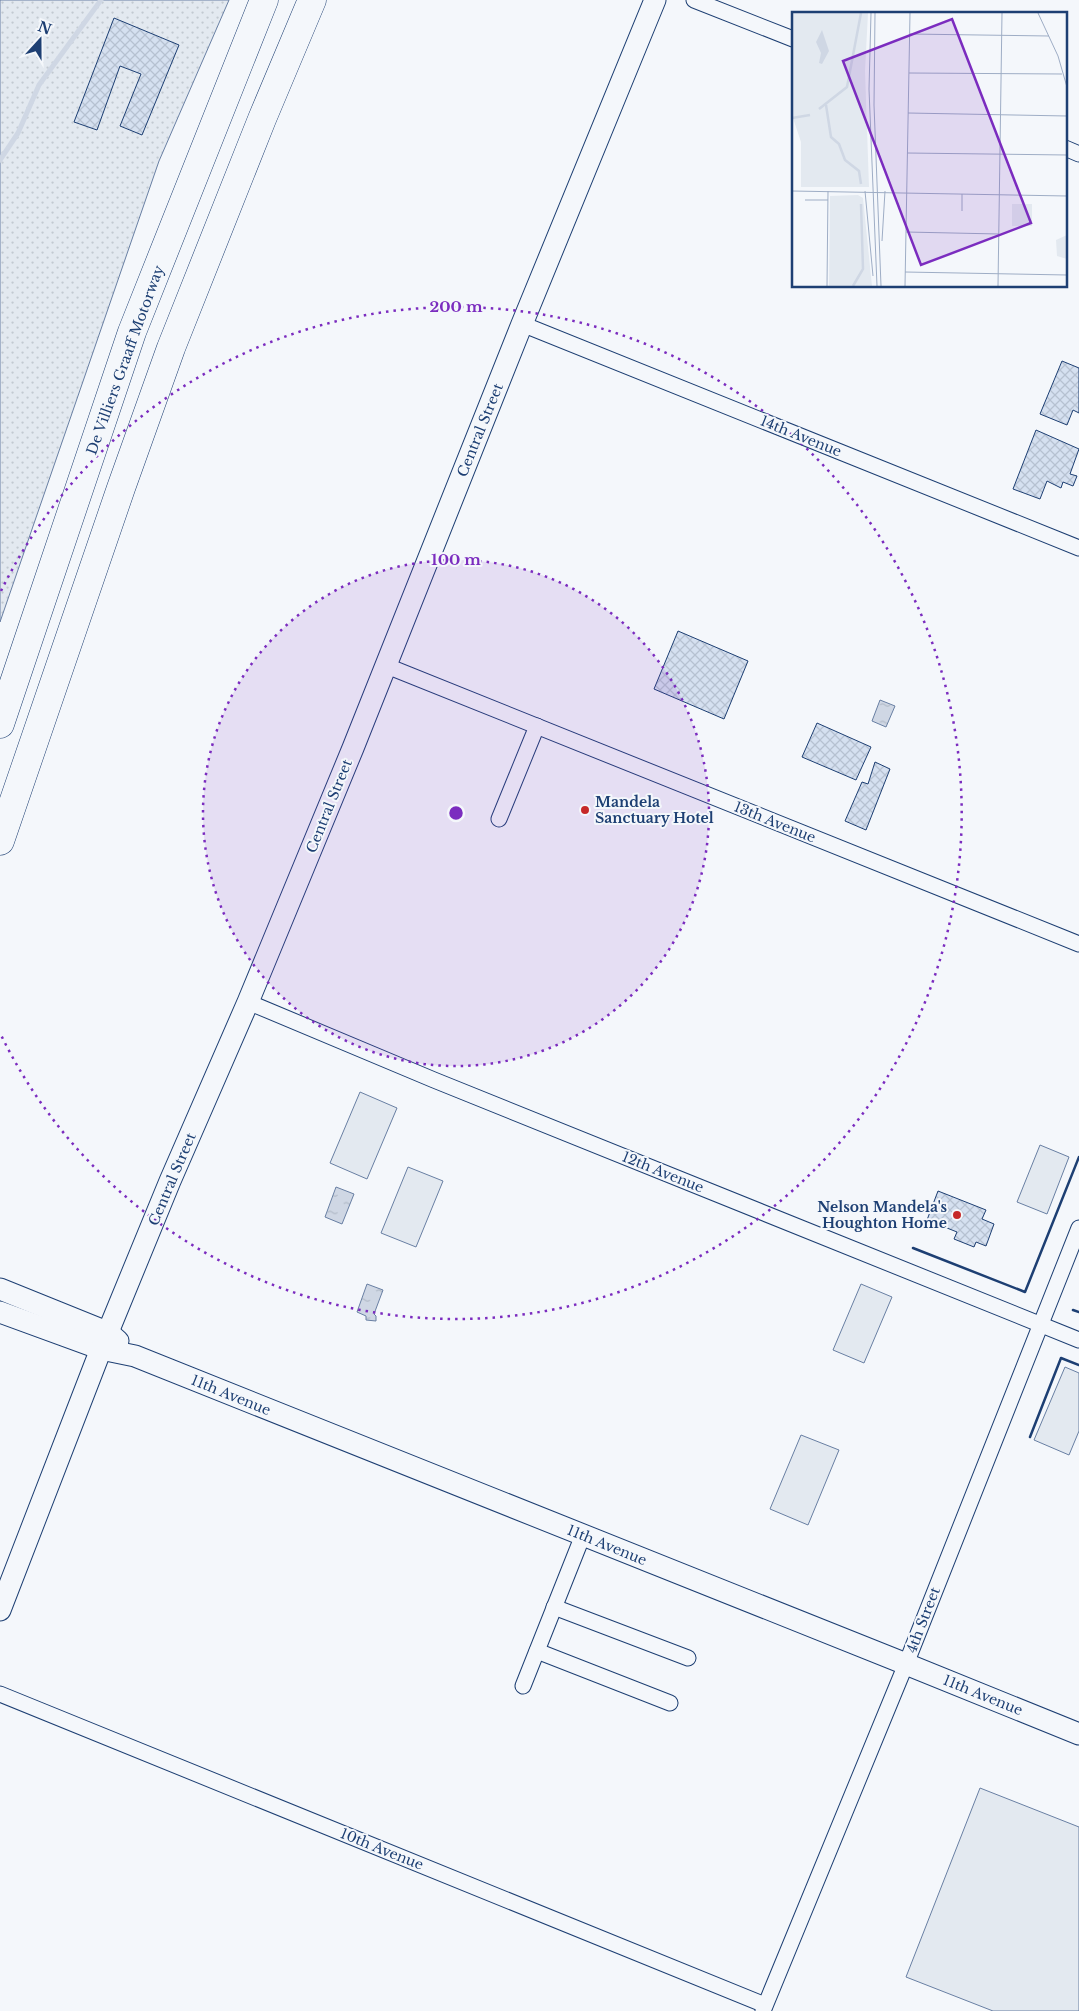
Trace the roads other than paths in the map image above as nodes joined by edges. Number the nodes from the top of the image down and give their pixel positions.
1 (264, 0) edge
2 (312, 0) edge
3 (655, 0) edge
4 (694, 0) edge
5 (792, 39) edge
6 (1066, 148) edge
7 (1079, 154) edge
8 (522, 324) junction
9 (1079, 548) edge
10 (387, 666) junction
11 (0, 724) edge
12 (537, 726) junction
13 (499, 819) dead end
14 (0, 841) edge
15 (1079, 944) edge
16 (248, 1002) junction
17 (1079, 1228) edge
18 (0, 1289) edge
19 (0, 1312) edge
20 (1039, 1324) junction
21 (1079, 1340) edge
22 (105, 1341) junction
23 (583, 1535) junction
24 (554, 1607) junction
25 (0, 1610) edge
26 (537, 1651) junction
27 (688, 1658) dead end
28 (906, 1664) junction
29 (523, 1686) dead end
30 (0, 1694) edge
31 (670, 1703) dead end
32 (1079, 1734) edge
33 (764, 2008) edge

1 - 11 highway, De Villiers Graaff Motorway
2 - 14 highway
3 - 8 main road, Central Street
4 - 5 street
6 - 7 street
8 - 9 street, 14th Avenue
8 - 10 main road, Central Street
10 - 12 street, 13th Avenue
10 - 16 main road, Central Street
12 - 13 street
12 - 15 street, 13th Avenue
16 - 20 street, 12th Avenue
16 - 22 main road, Central Street
17 - 20 street, 4th Street
18 - 22 main road, 11th Avenue
19 - 22 main road, 11th Avenue
20 - 21 street, 12th Avenue
20 - 28 street, 4th Street
22 - 23 main road, 11th Avenue
22 - 25 main road, Central Street
23 - 24 street
23 - 28 main road, 11th Avenue
24 - 26 street
24 - 27 street
26 - 29 street
26 - 31 street
28 - 32 main road, 11th Avenue
28 - 33 street, 4th Street
30 - 33 street, 10th Avenue

